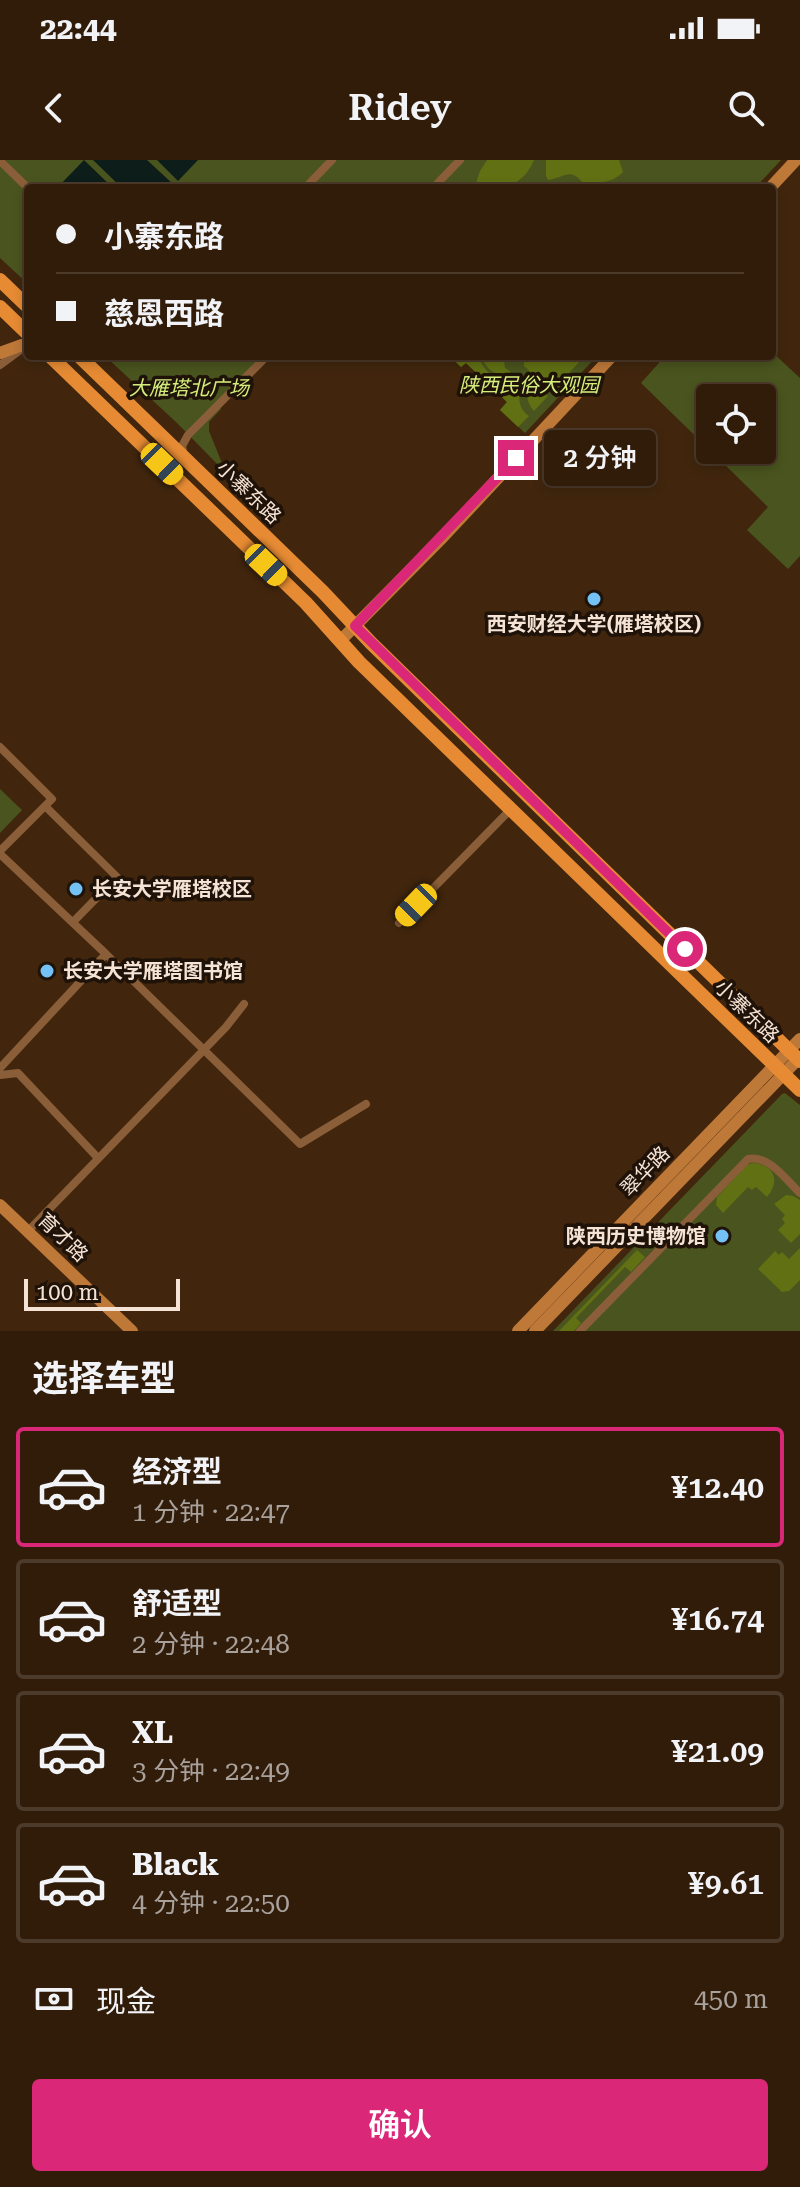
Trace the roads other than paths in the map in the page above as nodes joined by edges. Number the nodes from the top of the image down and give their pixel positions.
1 (332, 160) edge
2 (460, 160) edge
3 (796, 160) edge
4 (0, 161) edge
5 (24, 184) edge
6 (309, 184) edge
7 (437, 184) edge
8 (774, 184) edge
9 (0, 280) edge
10 (24, 303) edge
11 (0, 307) edge
12 (24, 330) edge
13 (24, 345) edge
14 (24, 348) edge
15 (0, 353) edge
16 (54, 360) edge
17 (83, 360) edge
18 (263, 360) edge
19 (608, 360) edge
20 (0, 365) edge
21 (186, 459) junction
22 (355, 626) junction
23 (340, 641) junction
24 (0, 747) edge
25 (45, 806) junction
26 (511, 808) junction
27 (0, 853) edge
28 (73, 922) junction
29 (399, 923) dead end
30 (106, 954) junction
31 (244, 1004) dead end
32 (800, 1039) edge
33 (204, 1049) junction
34 (797, 1057) edge
35 (0, 1068) edge
36 (779, 1070) junction
37 (0, 1075) edge
38 (800, 1090) edge
39 (366, 1104) dead end
40 (98, 1158) junction
41 (800, 1193) edge
42 (0, 1205) edge
43 (28, 1231) junction
44 (132, 1331) edge
45 (518, 1331) edge
46 (535, 1331) edge
47 (580, 1331) edge

1 - 6 street
2 - 7 street
3 - 8 main road
4 - 5 street
9 - 10 main road
11 - 12 main road
13 - 15 main road
14 - 20 street
16 - 23 main road, 小寨东路
17 - 21 main road, 小寨东路
18 - 21 street
19 - 22 main road
21 - 22 main road, 小寨东路
22 - 23 main road
22 - 34 main road, 小寨东路
23 - 26 main road, 小寨东路
24 - 25 street
25 - 27 street
25 - 28 street
26 - 29 street
26 - 36 main road, 小寨东路
27 - 28 street
28 - 30 street
30 - 33 street
30 - 35 street
31 - 33 street
32 - 34 main road, 翠华路
33 - 39 street
33 - 40 street
34 - 36 main road, 翠华路
36 - 38 main road, 小寨东路
36 - 45 main road, 翠华路
36 - 46 main road, 翠华路
37 - 40 street
40 - 43 street
41 - 47 street
42 - 43 main road, 育才路
43 - 44 main road, 育才路

